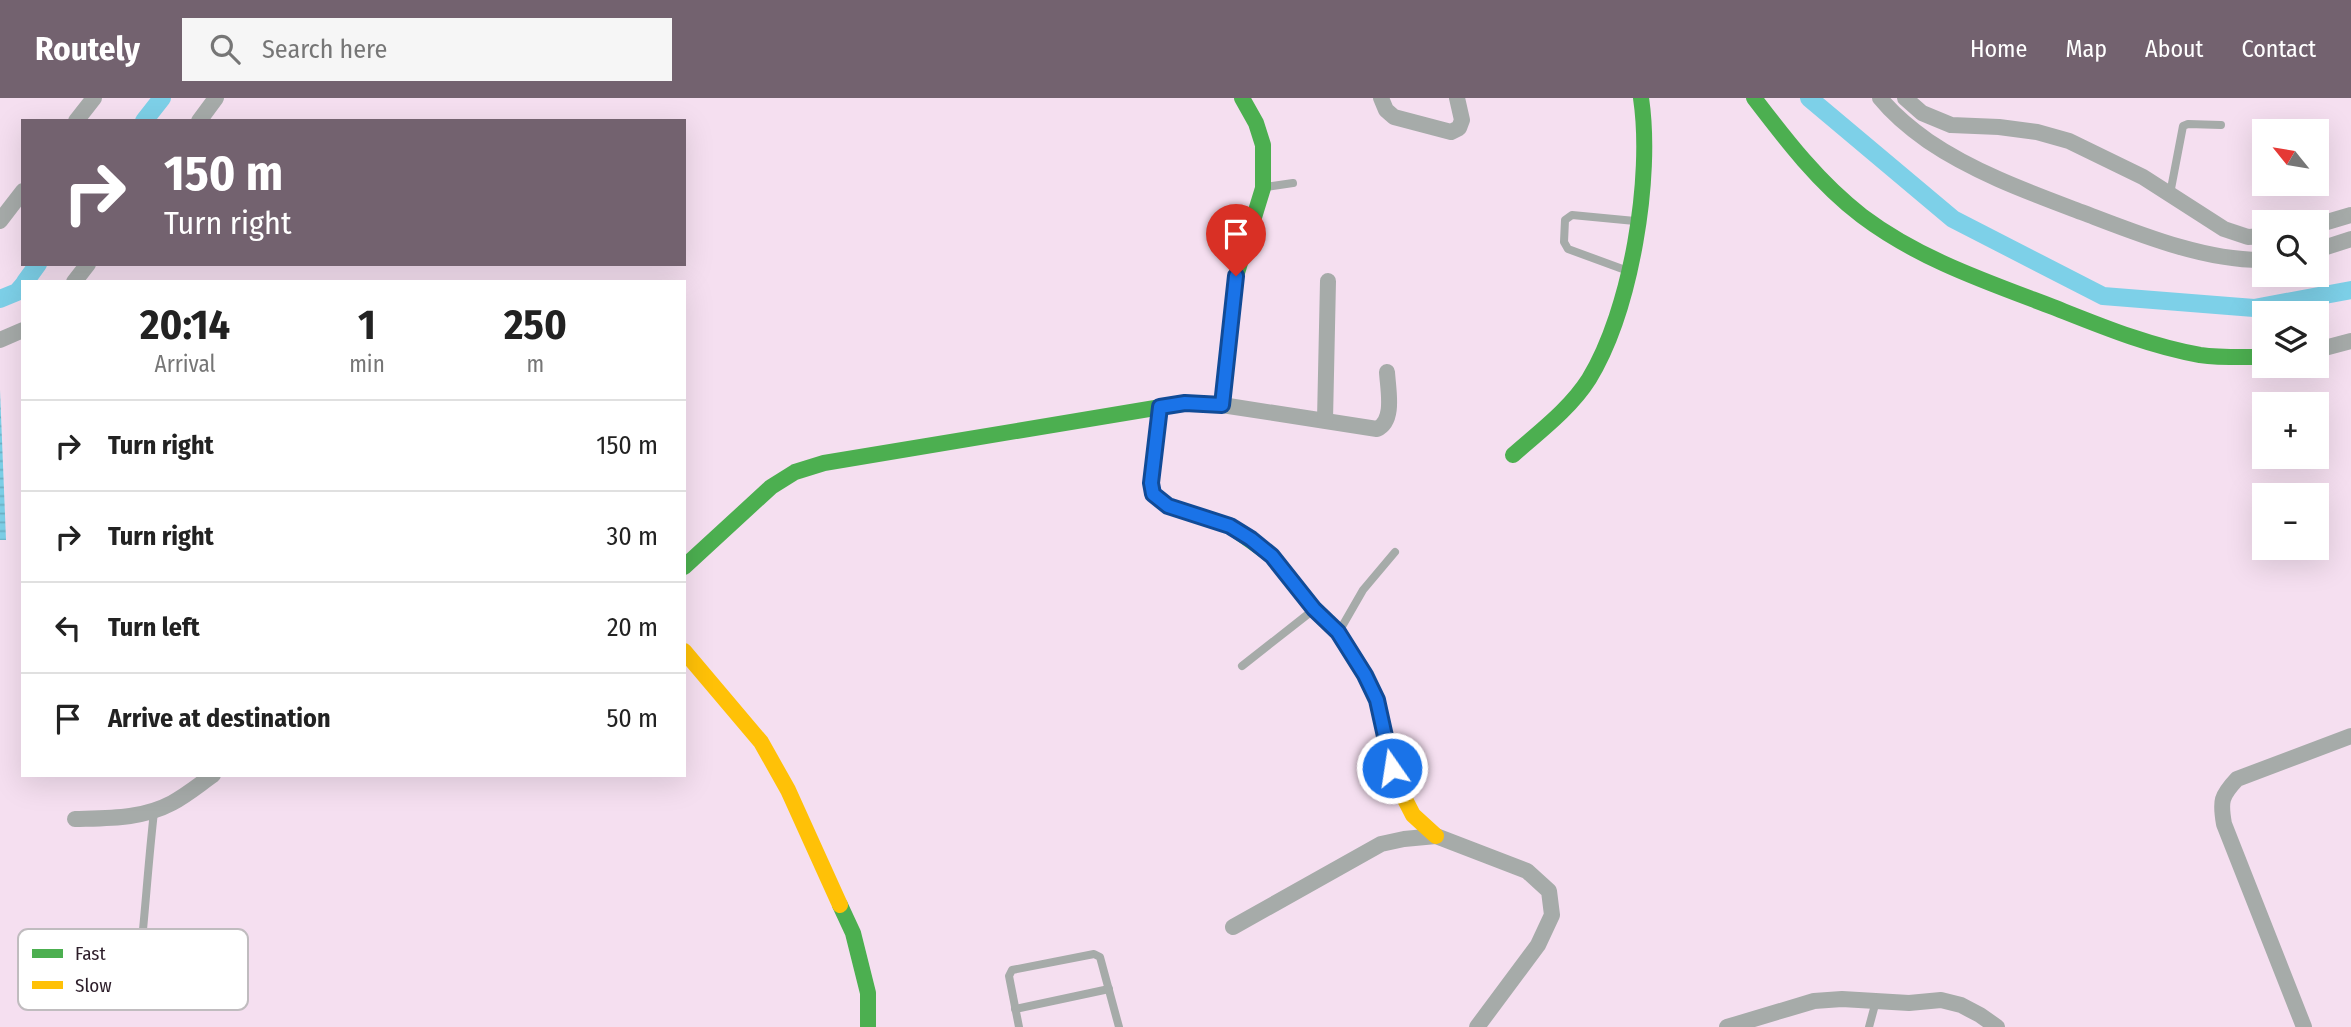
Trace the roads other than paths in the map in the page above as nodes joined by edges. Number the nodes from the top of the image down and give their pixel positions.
1 (94, 98) edge
2 (216, 98) edge
3 (1242, 98) edge
4 (1381, 98) edge
5 (1642, 98) edge
6 (1754, 98) edge
7 (1880, 98) edge
8 (1905, 98) edge
9 (1463, 101) edge
10 (78, 119) edge
11 (200, 119) edge
12 (2221, 125) dead end
13 (1293, 183) dead end
14 (1263, 188) junction
15 (21, 194) edge
16 (2170, 194) junction
17 (2351, 215) edge
18 (0, 221) edge
19 (1639, 221) junction
20 (2329, 221) edge
21 (2252, 235) edge
22 (2351, 239) edge
23 (2329, 246) edge
24 (2252, 247) edge
25 (2247, 260) junction
26 (2252, 260) edge
27 (86, 266) edge
28 (1631, 272) junction
29 (76, 280) edge
30 (1328, 281) dead end
31 (21, 331) edge
32 (0, 340) edge
33 (2351, 341) edge
34 (2329, 347) edge
35 (2252, 357) edge
36 (1387, 372) dead end
37 (1222, 405) junction
38 (1160, 407) junction
39 (1325, 420) junction
40 (1513, 455) dead end
41 (1395, 552) dead end
42 (686, 565) edge
43 (1314, 609) junction
44 (1338, 632) junction
45 (686, 653) edge
46 (1242, 666) dead end
47 (2351, 736) edge
48 (210, 777) edge
49 (153, 811) junction
50 (75, 820) dead end
51 (1436, 836) junction
52 (1233, 927) dead end
53 (144, 929) edge
54 (1109, 989) junction
55 (1876, 1001) junction
56 (1016, 1009) junction
57 (868, 1027) edge
58 (1019, 1027) edge
59 (1119, 1027) edge
60 (1477, 1027) edge
61 (1727, 1027) edge
62 (1870, 1027) edge
63 (1997, 1027) edge
64 (2304, 1027) edge

1 - 10 street
2 - 11 street
3 - 14 street
4 - 9 street
5 - 19 street
6 - 35 street
7 - 25 street
8 - 16 street
12 - 16 lane
13 - 14 lane
14 - 37 street
15 - 18 street
16 - 21 street
17 - 20 street
19 - 28 street
19 - 28 lane
22 - 23 street
24 - 25 street
25 - 26 street
27 - 29 street
28 - 40 street
30 - 39 street
31 - 32 street
33 - 34 street
36 - 39 street
37 - 38 street
37 - 39 street
38 - 42 street
38 - 43 street
41 - 44 lane
43 - 44 street
43 - 46 lane
44 - 51 street
45 - 57 street
47 - 64 street
48 - 49 street
49 - 50 street
49 - 53 lane
51 - 52 street
51 - 60 street
54 - 56 lane
54 - 56 lane
54 - 59 lane
55 - 61 street
55 - 62 lane
55 - 63 street
56 - 58 lane

